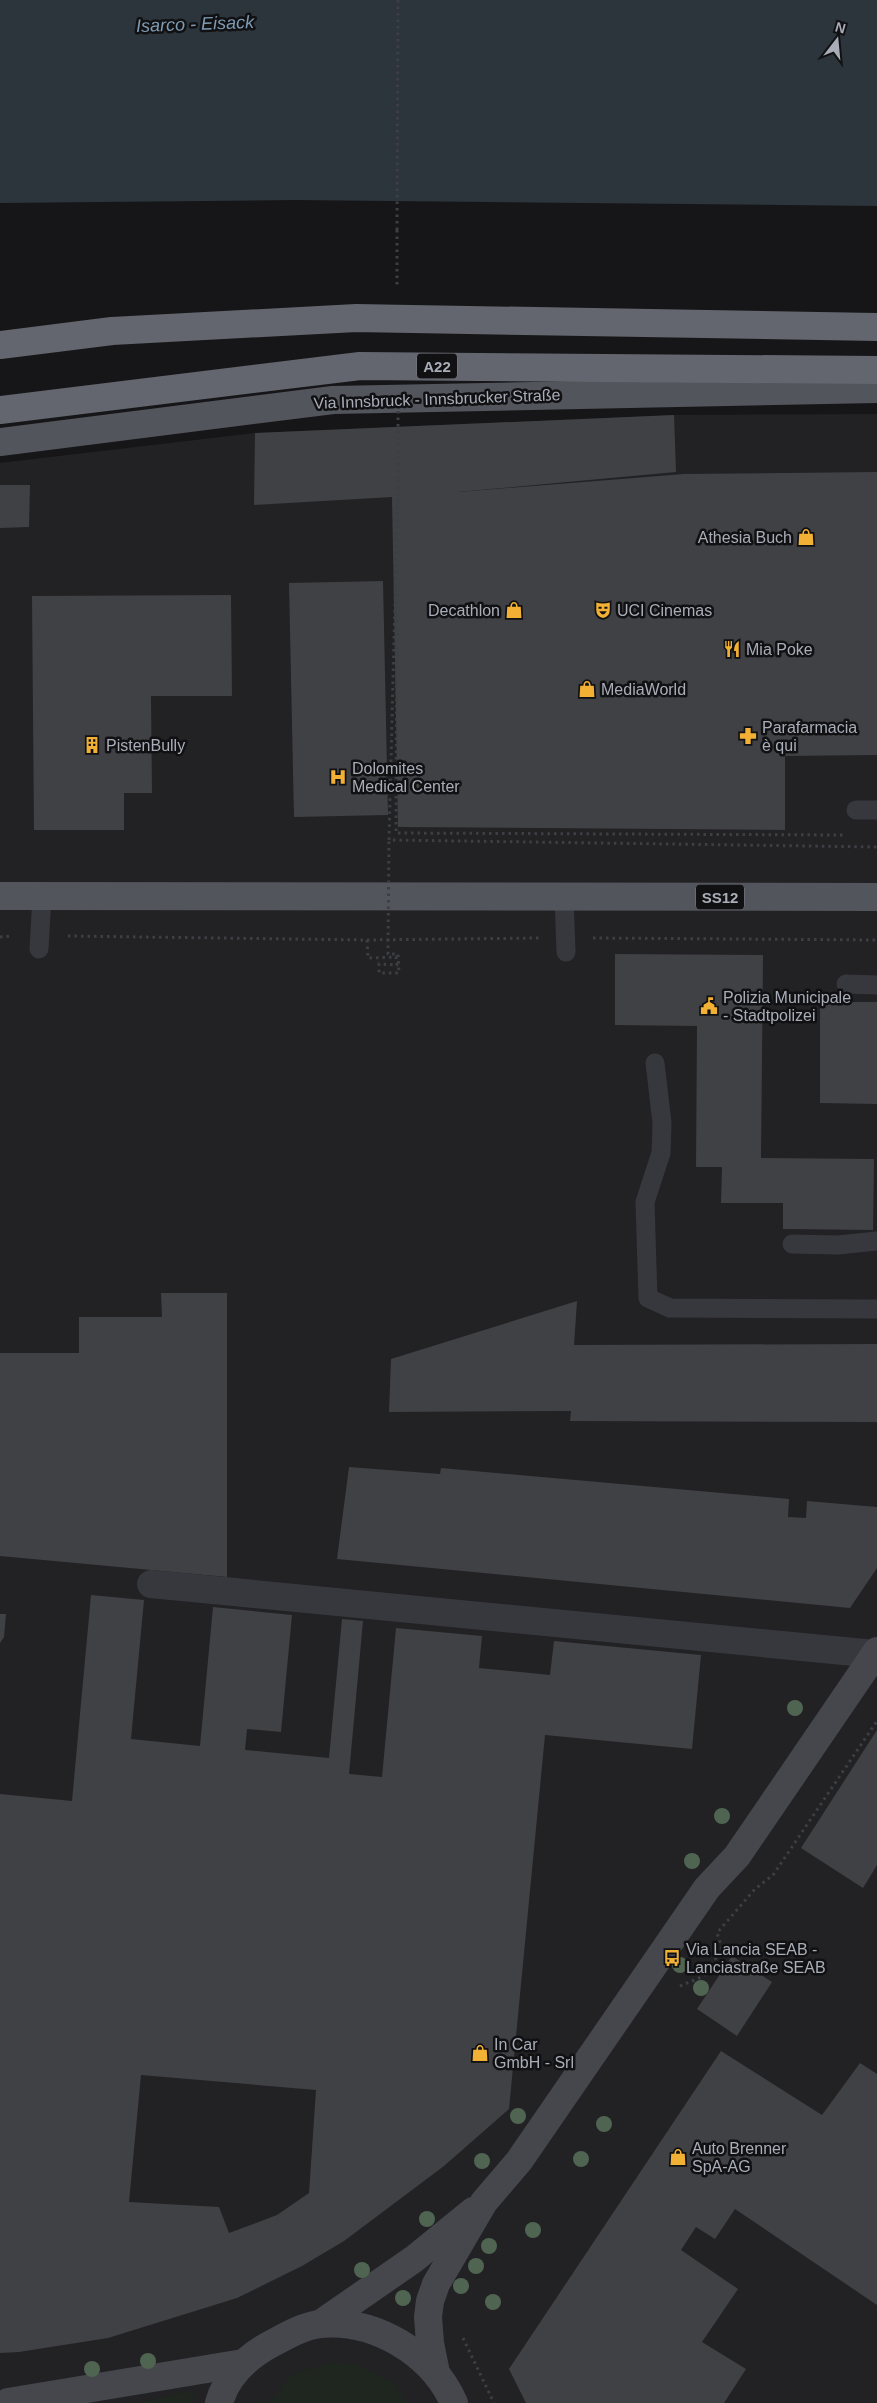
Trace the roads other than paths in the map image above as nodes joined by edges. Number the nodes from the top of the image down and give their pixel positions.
1 (877, 327) edge
2 (0, 345) edge
3 (877, 370) edge
4 (877, 389) edge
5 (0, 410) edge
6 (0, 442) edge
7 (856, 810) dead end
8 (877, 810) edge
9 (0, 896) edge
10 (42, 896) junction
11 (564, 897) junction
12 (877, 898) edge
13 (40, 942) road end
14 (565, 945) road end
15 (846, 984) dead end
16 (877, 984) edge
17 (654, 1063) dead end
18 (877, 1241) edge
19 (792, 1244) dead end
20 (877, 1309) edge
21 (151, 1584) dead end
22 (876, 1652) edge
23 (484, 2202) junction
24 (320, 2324) junction
25 (243, 2363) junction
26 (436, 2373) junction
27 (8, 2402) edge
28 (219, 2403) edge
29 (454, 2403) edge

1 - 2 highway, bridge
3 - 5 highway, A22, bridge
4 - 6 main road, Via Innsbruck - Innsbrucker Straße
7 - 8 lane
9 - 10 main road
10 - 11 main road
10 - 13 lane
11 - 12 main road, SS12
11 - 14 lane
15 - 16 lane
17 - 20 lane
18 - 19 lane
21 - 22 street
22 - 23 main road
23 - 24 main road
23 - 26 main road
24 - 25 main road
24 - 26 main road
25 - 27 main road
25 - 28 main road
26 - 29 main road

